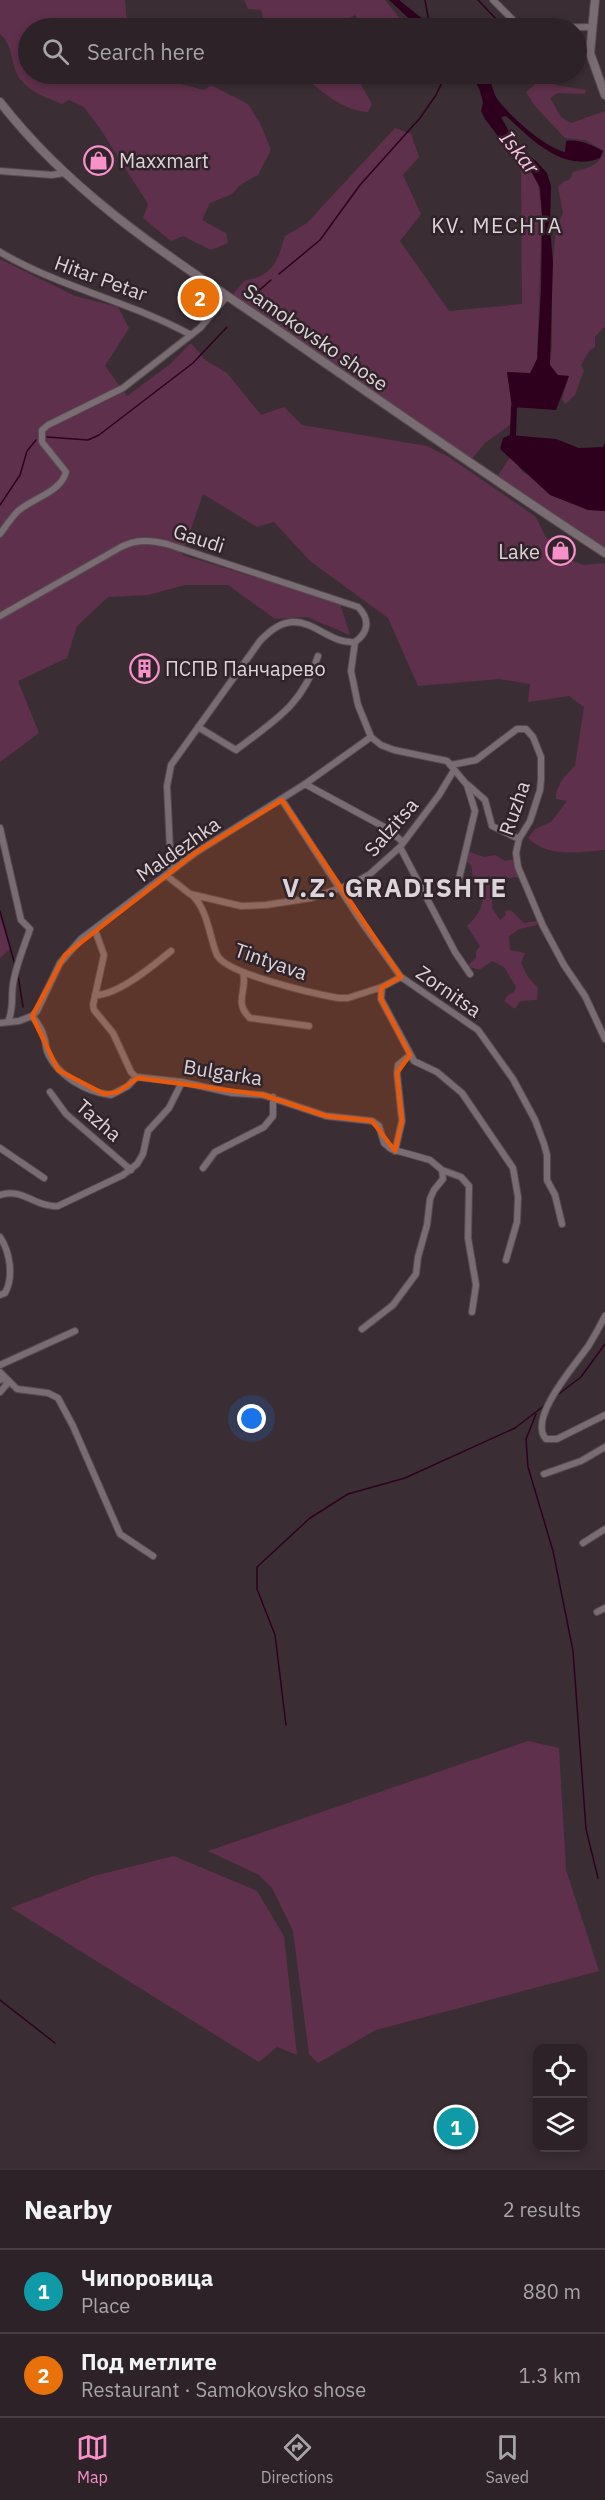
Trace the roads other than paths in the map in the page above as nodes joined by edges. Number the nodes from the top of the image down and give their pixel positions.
1 (493, 0) edge
2 (595, 0) edge
3 (511, 18) edge
4 (587, 27) edge
5 (592, 27) junction
6 (603, 91) edge
7 (0, 102) edge
8 (0, 171) edge
9 (64, 173) junction
10 (0, 252) edge
11 (227, 296) junction
12 (191, 335) junction
13 (0, 534) edge
14 (605, 554) edge
15 (0, 616) edge
16 (355, 642) junction
17 (318, 656) dead end
18 (198, 727) junction
19 (371, 737) junction
20 (453, 768) junction
21 (305, 784) junction
22 (467, 785) junction
23 (282, 800) junction
24 (0, 828) edge
25 (519, 840) junction
26 (401, 845) junction
27 (171, 870) junction
28 (167, 876) junction
29 (458, 883) dead end
30 (341, 888) junction
31 (190, 894) junction
32 (95, 930) junction
33 (171, 951) dead end
34 (243, 973) junction
35 (470, 975) dead end
36 (401, 977) junction
37 (382, 987) junction
38 (95, 995) junction
39 (32, 1016) junction
40 (8, 1022) junction
41 (0, 1023) edge
42 (309, 1026) dead end
43 (605, 1039) edge
44 (410, 1055) junction
45 (136, 1077) junction
46 (182, 1082) junction
47 (50, 1092) dead end
48 (273, 1097) junction
49 (0, 1148) edge
50 (395, 1151) junction
51 (203, 1168) dead end
52 (131, 1170) junction
53 (442, 1170) junction
54 (44, 1178) dead end
55 (0, 1195) edge
56 (562, 1224) dead end
57 (0, 1237) edge
58 (506, 1260) dead end
59 (0, 1294) edge
60 (472, 1312) dead end
61 (605, 1316) edge
62 (362, 1329) dead end
63 (75, 1331) dead end
64 (0, 1365) edge
65 (2, 1377) edge
66 (0, 1392) edge
67 (605, 1415) edge
68 (605, 1447) edge
69 (544, 1473) dead end
70 (605, 1529) edge
71 (583, 1543) dead end
72 (153, 1556) dead end
73 (605, 1608) edge
74 (597, 1612) dead end

1 - 3 street
2 - 5 main road
4 - 5 street
5 - 6 main road
7 - 9 main road, Samokovsko shose
8 - 9 street
9 - 11 main road, Samokovsko shose
10 - 12 street, Hitar Petar
11 - 12 street
11 - 14 main road, Samokovsko shose
12 - 13 street
15 - 16 street, Gaudi
16 - 18 street
16 - 19 street
17 - 18 street
18 - 27 street
19 - 20 street
19 - 21 street, Maldezhka
20 - 22 street
20 - 25 street, Ruzha
20 - 26 street, Salzitsa
21 - 23 street, Maldezhka
21 - 26 street
22 - 25 street
22 - 29 street
23 - 27 street, Maldezhka
23 - 30 street, Zornitsa
24 - 40 street
25 - 43 street, Ruzha
26 - 30 street, Salzitsa
26 - 35 street
27 - 28 street, Maldezhka
28 - 31 street, Salzitsa
28 - 32 street, Maldezhka
30 - 31 street, Salzitsa
30 - 36 street, Zornitsa
31 - 34 street, Tintyava
32 - 38 street
32 - 39 street, Maldezhka
33 - 38 street
34 - 37 street, Tintyava
34 - 42 street
36 - 37 street, Tintyava
36 - 56 street, Zornitsa
37 - 44 street
38 - 45 street
39 - 40 street
39 - 45 street
40 - 41 street
44 - 50 street
44 - 58 street
45 - 46 street, Bulgarka
46 - 48 street, Bulgarka
46 - 52 street
47 - 52 street, Tazha
48 - 50 street, Bulgarka
48 - 51 street
49 - 54 street
50 - 53 street
52 - 55 street
53 - 60 street
53 - 62 street
57 - 59 street
61 - 67 street
63 - 64 street
65 - 66 street
65 - 72 street
68 - 69 street
70 - 71 street
73 - 74 street

